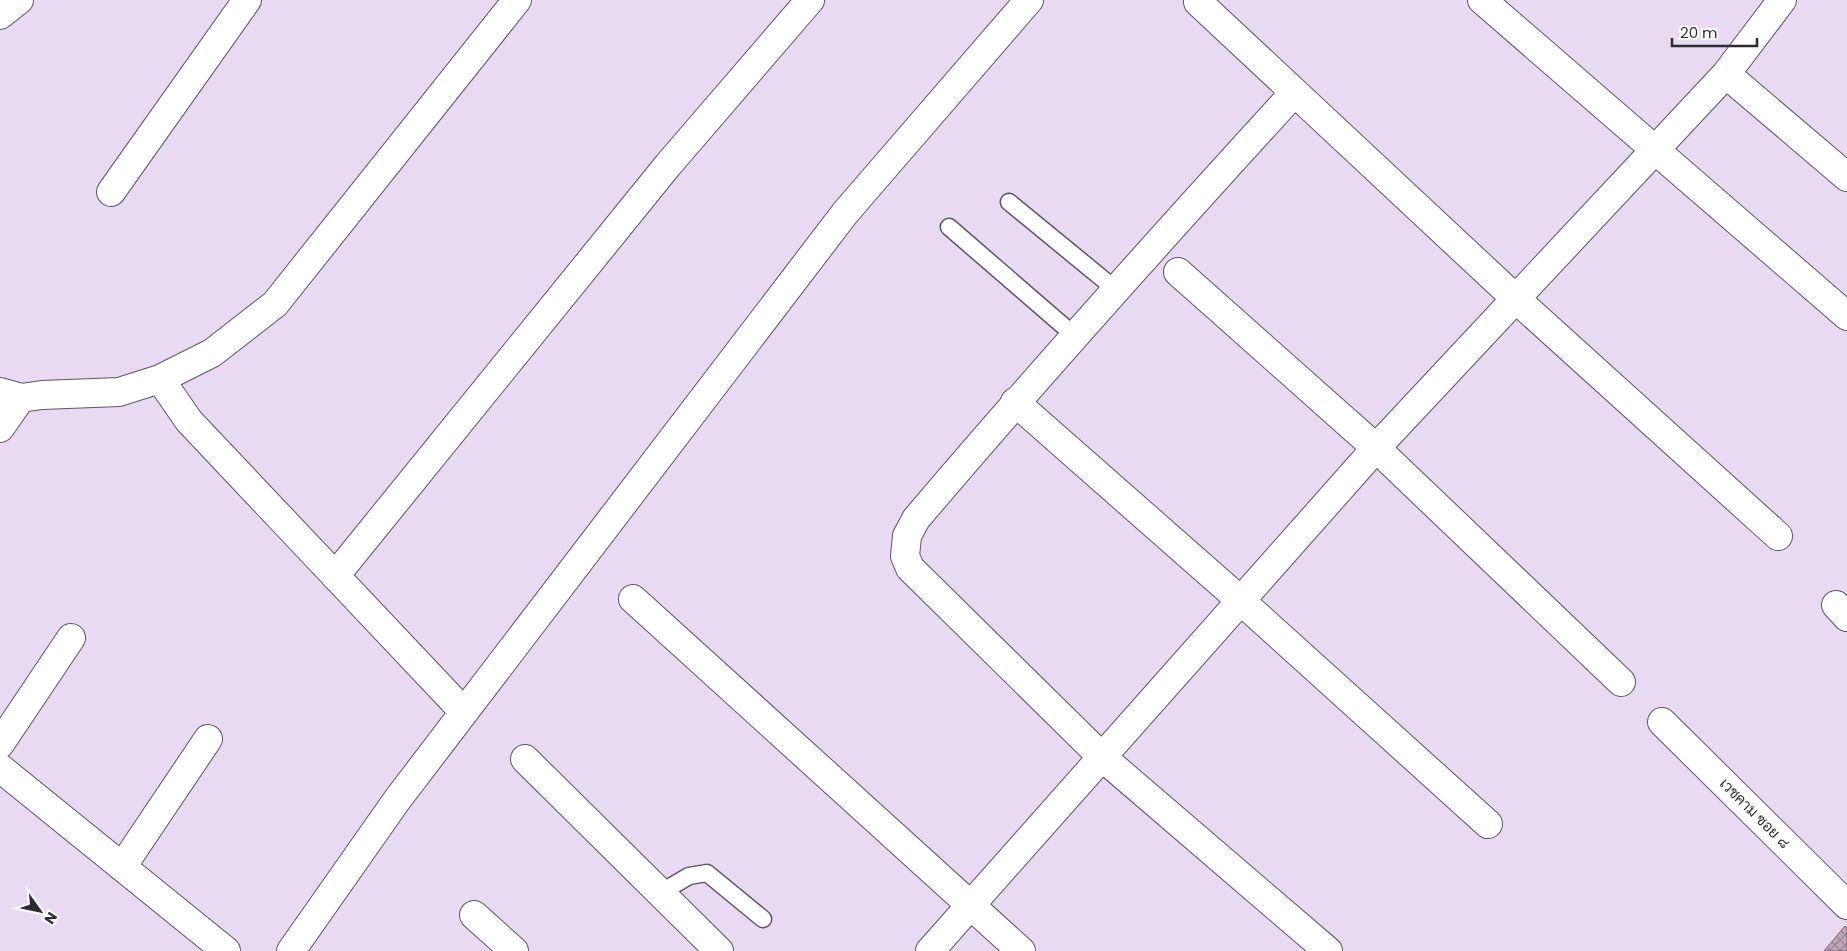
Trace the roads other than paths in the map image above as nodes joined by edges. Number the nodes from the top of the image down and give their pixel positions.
1 (18, 0) edge
2 (247, 0) edge
3 (517, 0) edge
4 (810, 0) edge
5 (1028, 0) edge
6 (1482, 0) edge
7 (1782, 0) edge
8 (1198, 2) dead end
9 (0, 15) edge
10 (1726, 74) junction
11 (1294, 93) junction
12 (1655, 150) junction
13 (1847, 178) edge
14 (111, 192) dead end
15 (1009, 202) dead end
16 (949, 227) dead end
17 (1178, 272) dead end
18 (1115, 289) junction
19 (1516, 300) junction
20 (1847, 316) edge
21 (1075, 336) junction
22 (160, 379) junction
23 (11, 395) edge
24 (1015, 402) junction
25 (0, 428) edge
26 (1376, 448) junction
27 (1778, 536) dead end
28 (335, 576) junction
29 (633, 599) dead end
30 (1240, 600) junction
31 (71, 638) dead end
32 (1621, 682) dead end
33 (464, 712) junction
34 (1662, 722) dead end
35 (208, 739) dead end
36 (0, 744) edge
37 (1102, 757) junction
38 (525, 759) dead end
39 (0, 768) edge
40 (1488, 824) dead end
41 (122, 867) junction
42 (660, 893) junction
43 (970, 905) junction
44 (1847, 905) edge
45 (474, 915) dead end
46 (763, 919) dead end
47 (226, 951) edge
48 (291, 951) edge
49 (514, 951) edge
50 (719, 951) edge
51 (930, 951) edge
52 (1021, 951) edge
53 (1328, 951) edge

1 - 9 street
2 - 14 street
3 - 22 street
4 - 28 street
5 - 33 street
6 - 12 street
7 - 10 street
8 - 11 street
10 - 12 street
10 - 13 street
11 - 18 street
11 - 19 street
12 - 19 street
12 - 20 street
15 - 18 lane
16 - 21 lane
17 - 26 street
18 - 21 street
19 - 26 street
19 - 27 street
21 - 24 street
22 - 23 street
22 - 28 street
23 - 25 street
24 - 30 street
24 - 37 street
26 - 30 street
26 - 32 street
28 - 33 street
29 - 43 street
30 - 37 street
30 - 40 street
31 - 36 street
33 - 48 street
34 - 44 street, เวชคาม ซอย ๘
35 - 41 street
37 - 43 street
37 - 53 street
38 - 42 street
39 - 41 street
41 - 47 street
42 - 46 lane
42 - 50 street
43 - 51 street
43 - 52 street
45 - 49 street

